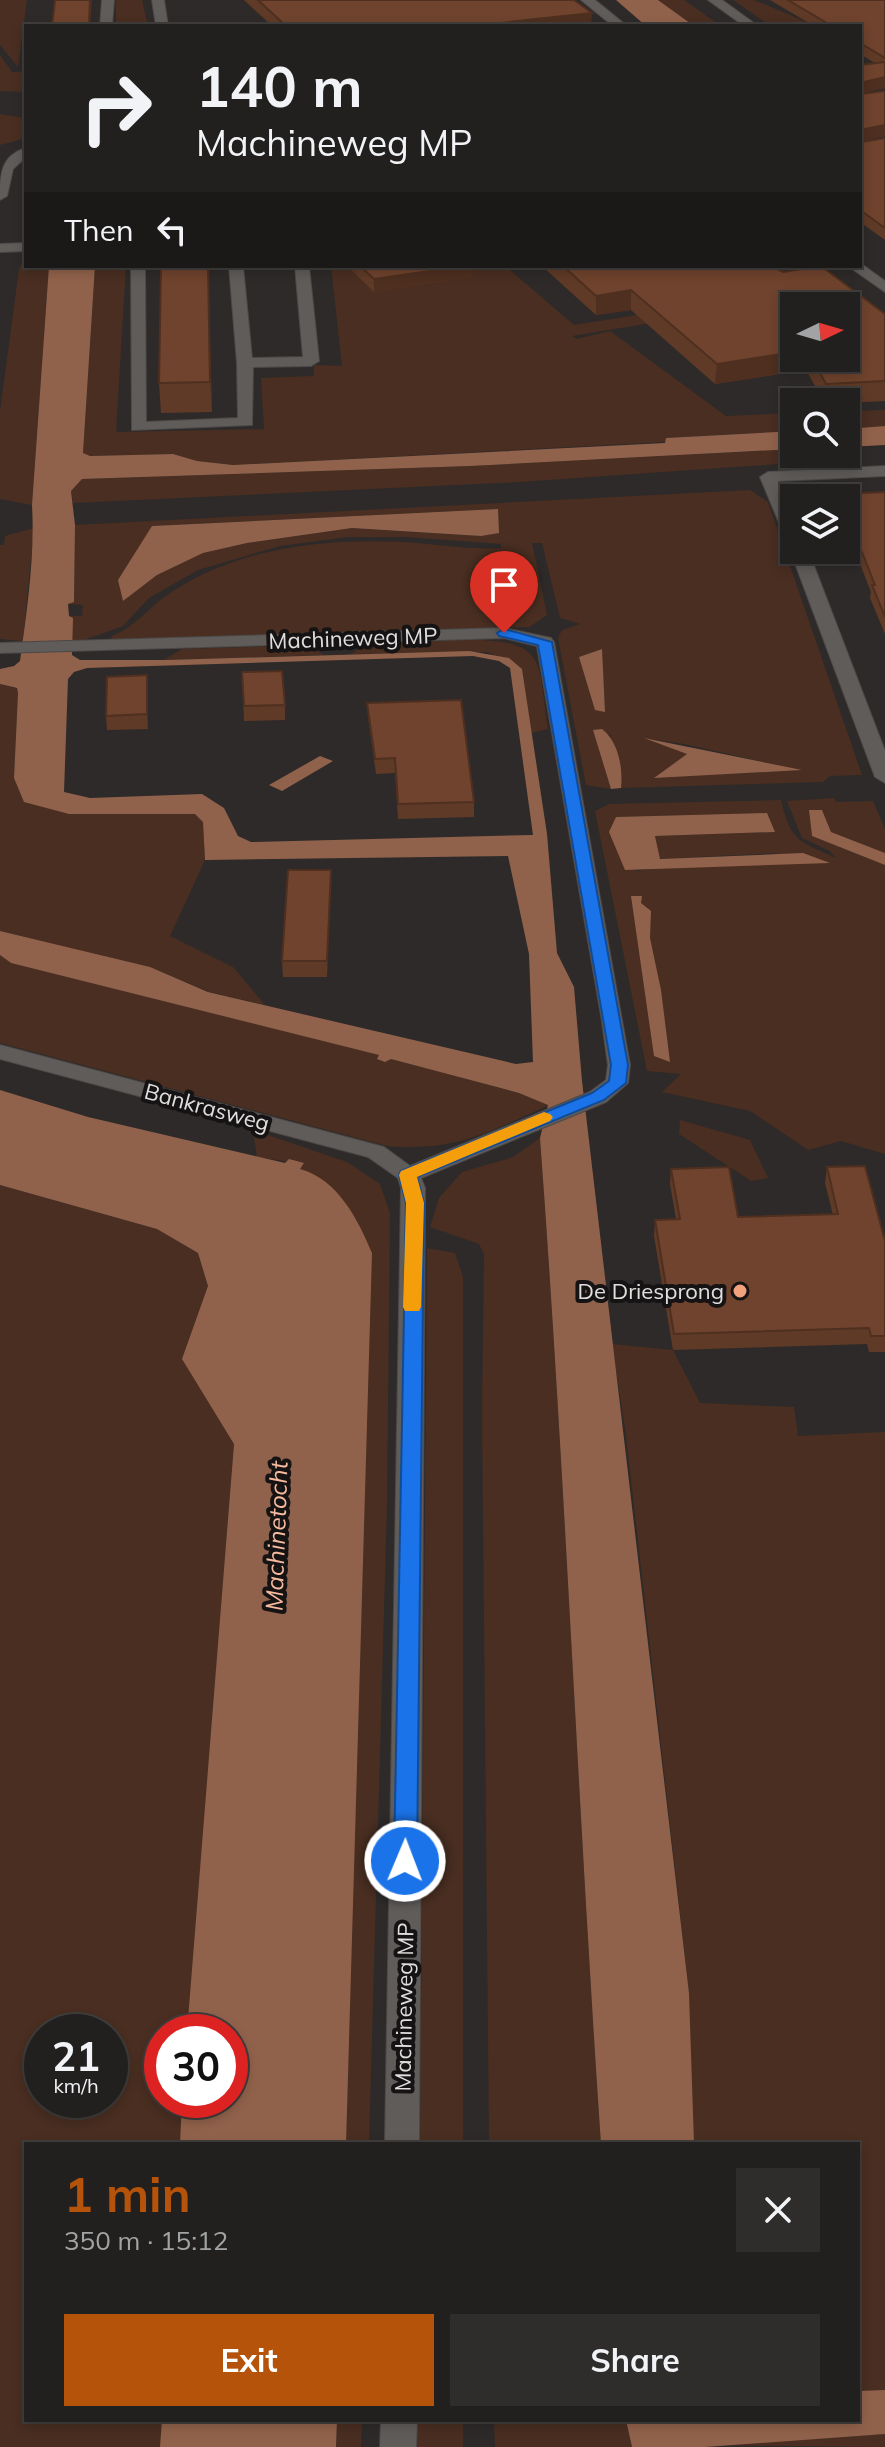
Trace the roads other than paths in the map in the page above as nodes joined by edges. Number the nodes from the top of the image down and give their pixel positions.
1 (108, 0) edge
2 (158, 0) edge
3 (587, 0) edge
4 (714, 0) edge
5 (106, 24) edge
6 (162, 24) edge
7 (618, 24) edge
8 (749, 24) edge
9 (24, 153) edge
10 (0, 196) edge
11 (24, 247) edge
12 (0, 248) edge
13 (138, 268) edge
14 (236, 268) edge
15 (302, 268) edge
16 (858, 268) edge
17 (885, 288) edge
18 (245, 363) junction
19 (885, 471) edge
20 (780, 505) edge
21 (804, 564) edge
22 (0, 648) edge
23 (885, 777) edge
24 (0, 1052) edge
25 (408, 1175) junction
26 (402, 2142) edge
27 (399, 2422) edge
28 (398, 2447) edge

1 - 5 street
2 - 6 street
3 - 7 street
4 - 8 street
9 - 10 street
11 - 12 street
13 - 18 street
14 - 18 street
15 - 18 street
16 - 17 street
19 - 20 street
21 - 23 street
22 - 25 street, Machineweg MP
24 - 25 street, Bankrasweg
25 - 26 street, Machineweg MP
27 - 28 street

